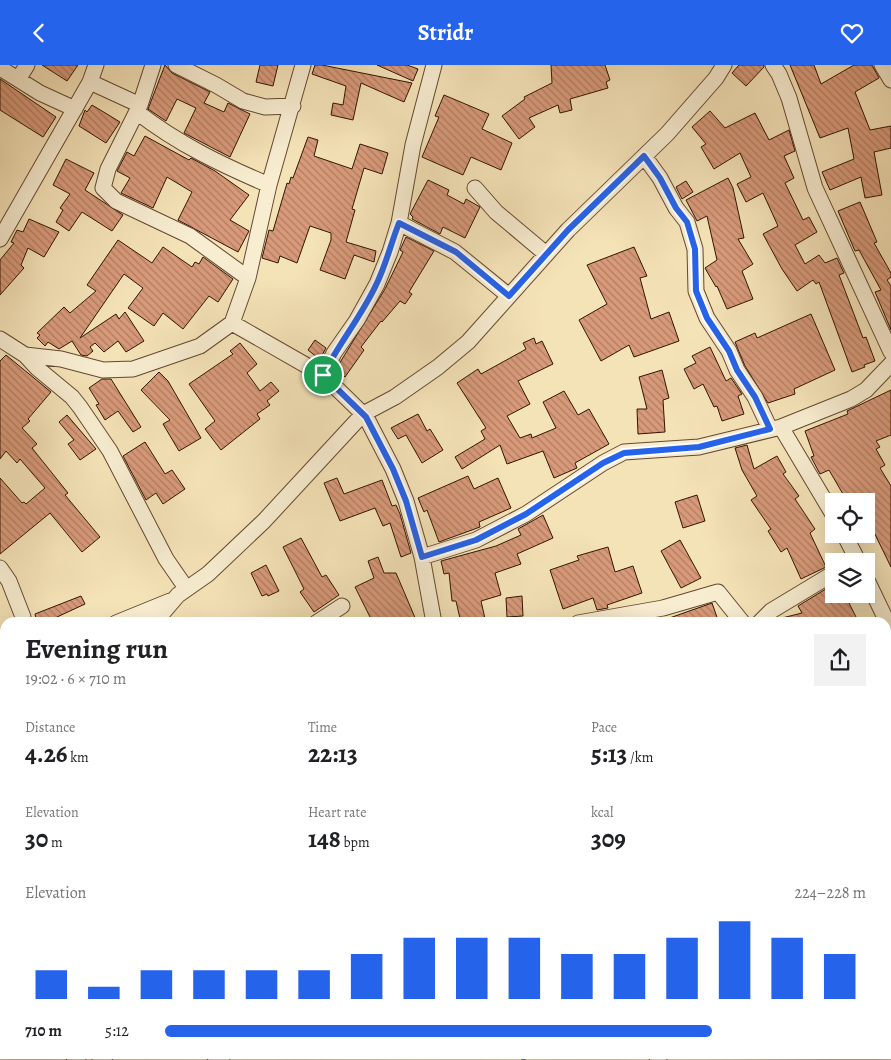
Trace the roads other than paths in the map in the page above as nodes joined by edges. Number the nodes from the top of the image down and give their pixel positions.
1 (28, 65) edge
2 (96, 65) edge
3 (153, 65) edge
4 (176, 65) edge
5 (303, 65) edge
6 (434, 65) edge
7 (724, 65) edge
8 (773, 65) edge
9 (882, 65) edge
10 (0, 68) edge
11 (19, 78) junction
12 (891, 79) edge
13 (90, 82) junction
14 (293, 106) junction
15 (75, 109) junction
16 (139, 109) junction
17 (644, 156) junction
18 (269, 185) junction
19 (475, 189) dead end
20 (399, 223) junction
21 (0, 239) edge
22 (546, 254) junction
23 (248, 278) junction
24 (509, 296) junction
25 (232, 323) junction
26 (3, 346) edge
27 (891, 352) edge
28 (25, 355) junction
29 (891, 364) edge
30 (323, 375) junction
31 (363, 413) junction
32 (776, 428) junction
33 (825, 503) edge
34 (422, 557) junction
35 (0, 568) edge
36 (825, 578) edge
37 (186, 588) junction
38 (875, 597) edge
39 (171, 601) junction
40 (342, 606) dead end
41 (23, 617) edge
42 (131, 617) edge
43 (159, 617) edge
44 (325, 617) edge
45 (433, 617) edge
46 (612, 617) edge
47 (738, 617) edge
48 (765, 617) edge
49 (885, 617) edge

1 - 11 street
2 - 13 street
3 - 16 street
4 - 14 street
5 - 14 street
6 - 20 street
7 - 17 street
8 - 27 street
9 - 12 street
10 - 11 street
11 - 15 street
13 - 15 street
13 - 16 street
14 - 18 street
15 - 21 street
16 - 18 street
16 - 23 street
17 - 22 street
17 - 32 street
18 - 23 street
19 - 22 street
20 - 24 street
20 - 30 street
22 - 24 street
23 - 25 street
24 - 31 street
25 - 28 street
25 - 30 street
26 - 28 street
28 - 37 street
29 - 32 street
30 - 31 street
31 - 34 street
31 - 37 street
32 - 33 street
32 - 34 street
34 - 45 street
35 - 41 street
36 - 48 street
37 - 39 street
38 - 49 street
39 - 42 street
39 - 43 street
40 - 44 street
46 - 47 street

